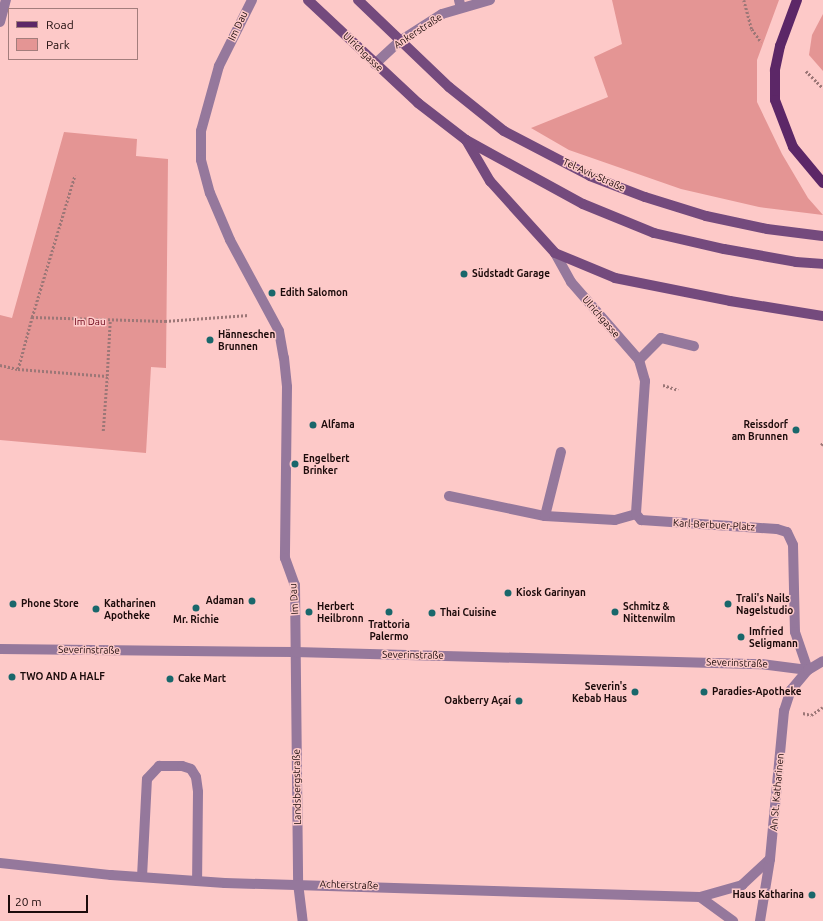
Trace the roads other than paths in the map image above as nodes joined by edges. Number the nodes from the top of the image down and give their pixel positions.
1 (6, 0) edge
2 (252, 0) edge
3 (308, 0) edge
4 (358, 0) edge
5 (490, 0) edge
6 (797, 0) edge
7 (460, 4) edge
8 (0, 22) edge
9 (400, 41) junction
10 (375, 64) junction
11 (466, 140) junction
12 (823, 183) edge
13 (823, 236) edge
14 (555, 253) junction
15 (823, 264) edge
16 (823, 316) edge
17 (694, 346) dead end
18 (638, 360) junction
19 (561, 452) dead end
20 (449, 496) dead end
21 (636, 514) junction
22 (545, 516) junction
23 (0, 649) edge
24 (295, 652) junction
25 (823, 661) edge
26 (808, 670) junction
27 (770, 859) junction
28 (0, 863) edge
29 (142, 877) junction
30 (197, 881) junction
31 (298, 883) junction
32 (700, 897) junction
33 (303, 921) edge
34 (733, 921) edge
35 (760, 921) edge

1 - 8 street
2 - 24 street, Im Dau
3 - 10 main road, Ulrichgasse
4 - 9 main road
5 - 7 street, Ankerstraße
6 - 12 main road
7 - 9 street, Ankerstraße
9 - 10 street, Ankerstraße
9 - 13 main road, Tel-Aviv-Straße
10 - 11 main road, Ulrichgasse
11 - 14 main road
11 - 15 main road
14 - 16 main road
14 - 18 street, Ulrichgasse
17 - 18 street
18 - 21 street, Ulrichgasse
19 - 22 street
20 - 22 street
21 - 22 street
21 - 26 street, Karl-Berbuer-Platz
23 - 24 street, Severinstraße
24 - 26 street, Severinstraße
24 - 31 street, Landsbergstraße
25 - 26 street
26 - 27 street, An St. Katharinen
27 - 32 street, Achterstraße
27 - 35 street, An St. Katharinen
28 - 29 street, Achterstraße
29 - 30 street, Achterstraße
29 - 30 street
30 - 31 street, Achterstraße
31 - 32 street, Achterstraße
31 - 33 street, Landsbergstraße
32 - 34 street

